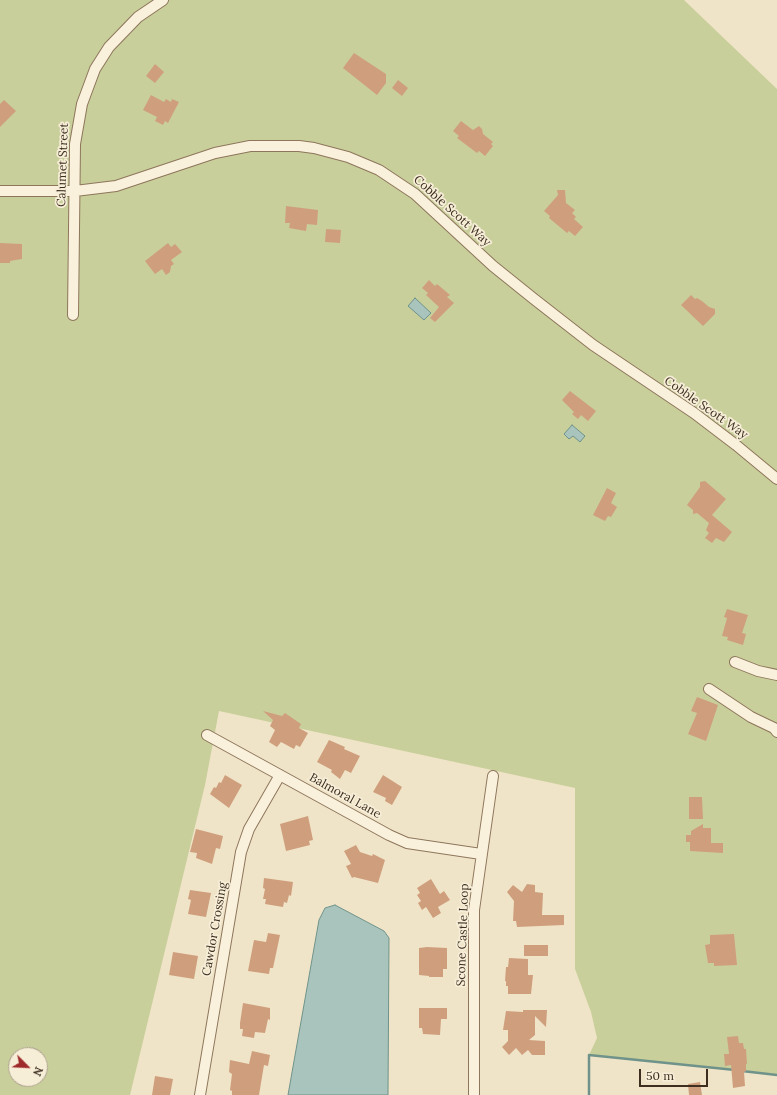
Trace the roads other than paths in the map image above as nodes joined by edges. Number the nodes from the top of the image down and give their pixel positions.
1 (163, 0) edge
2 (0, 191) edge
3 (75, 191) junction
4 (74, 315) dead end
5 (777, 479) edge
6 (736, 662) dead end
7 (777, 675) edge
8 (709, 689) dead end
9 (777, 732) edge
10 (207, 735) dead end
11 (280, 775) junction
12 (492, 776) dead end
13 (481, 854) junction
14 (200, 1095) edge
15 (474, 1095) edge

1 - 3 street, Calumet Street
2 - 3 street, Cobble Scott Way
3 - 4 street, Calumet Street
3 - 5 street, Cobble Scott Way
6 - 7 street
8 - 9 street
10 - 11 street, Balmoral Lane
11 - 13 street, Balmoral Lane
11 - 14 street, Cawdor Crossing
12 - 13 street, Scone Castle Loop
13 - 15 street, Scone Castle Loop

